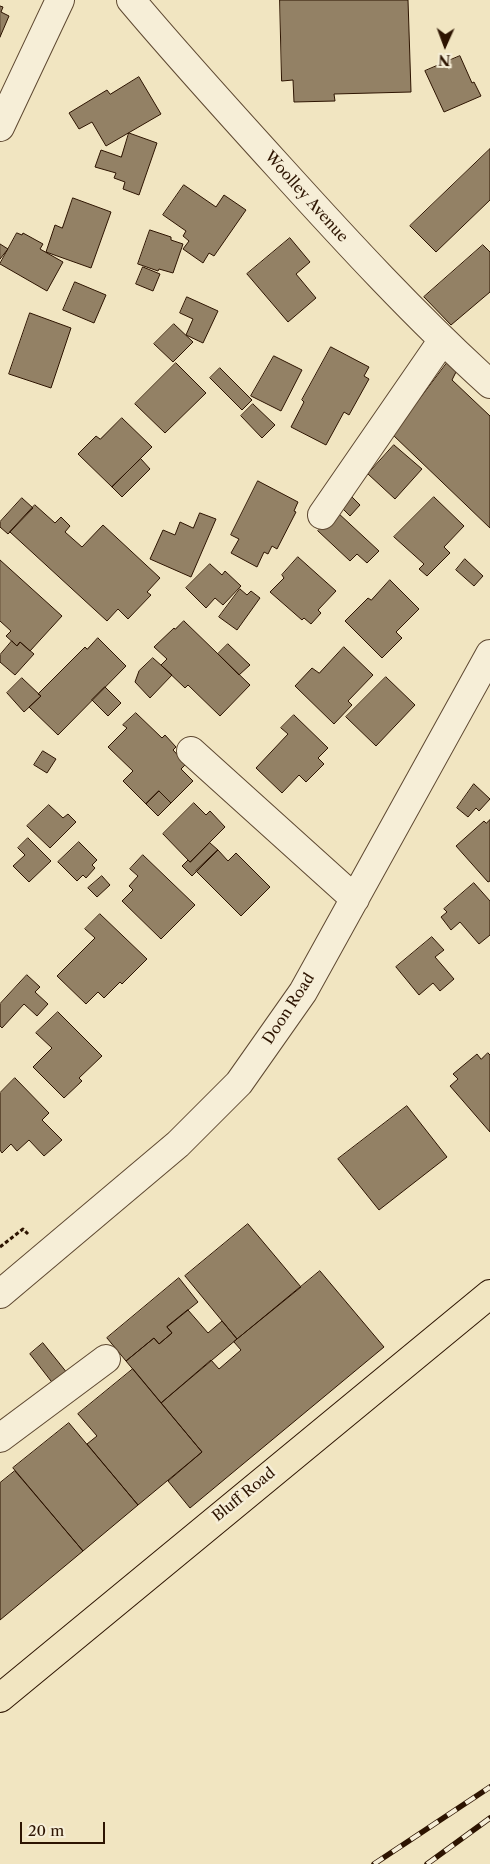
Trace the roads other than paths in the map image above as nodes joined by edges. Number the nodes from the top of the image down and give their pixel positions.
1 (60, 0) edge
2 (131, 0) edge
3 (0, 127) edge
4 (442, 341) junction
5 (490, 384) edge
6 (322, 515) dead end
7 (490, 654) edge
8 (192, 750) dead end
9 (355, 899) junction
10 (0, 1294) edge
11 (490, 1294) edge
12 (106, 1359) dead end
13 (0, 1438) edge
14 (0, 1698) edge

1 - 3 street
2 - 4 street, Woolley Avenue
4 - 5 street, Woolley Avenue
4 - 6 street
7 - 9 street, Doon Road
8 - 9 street
9 - 10 street, Doon Road
11 - 14 main road, Bluff Road
12 - 13 street

